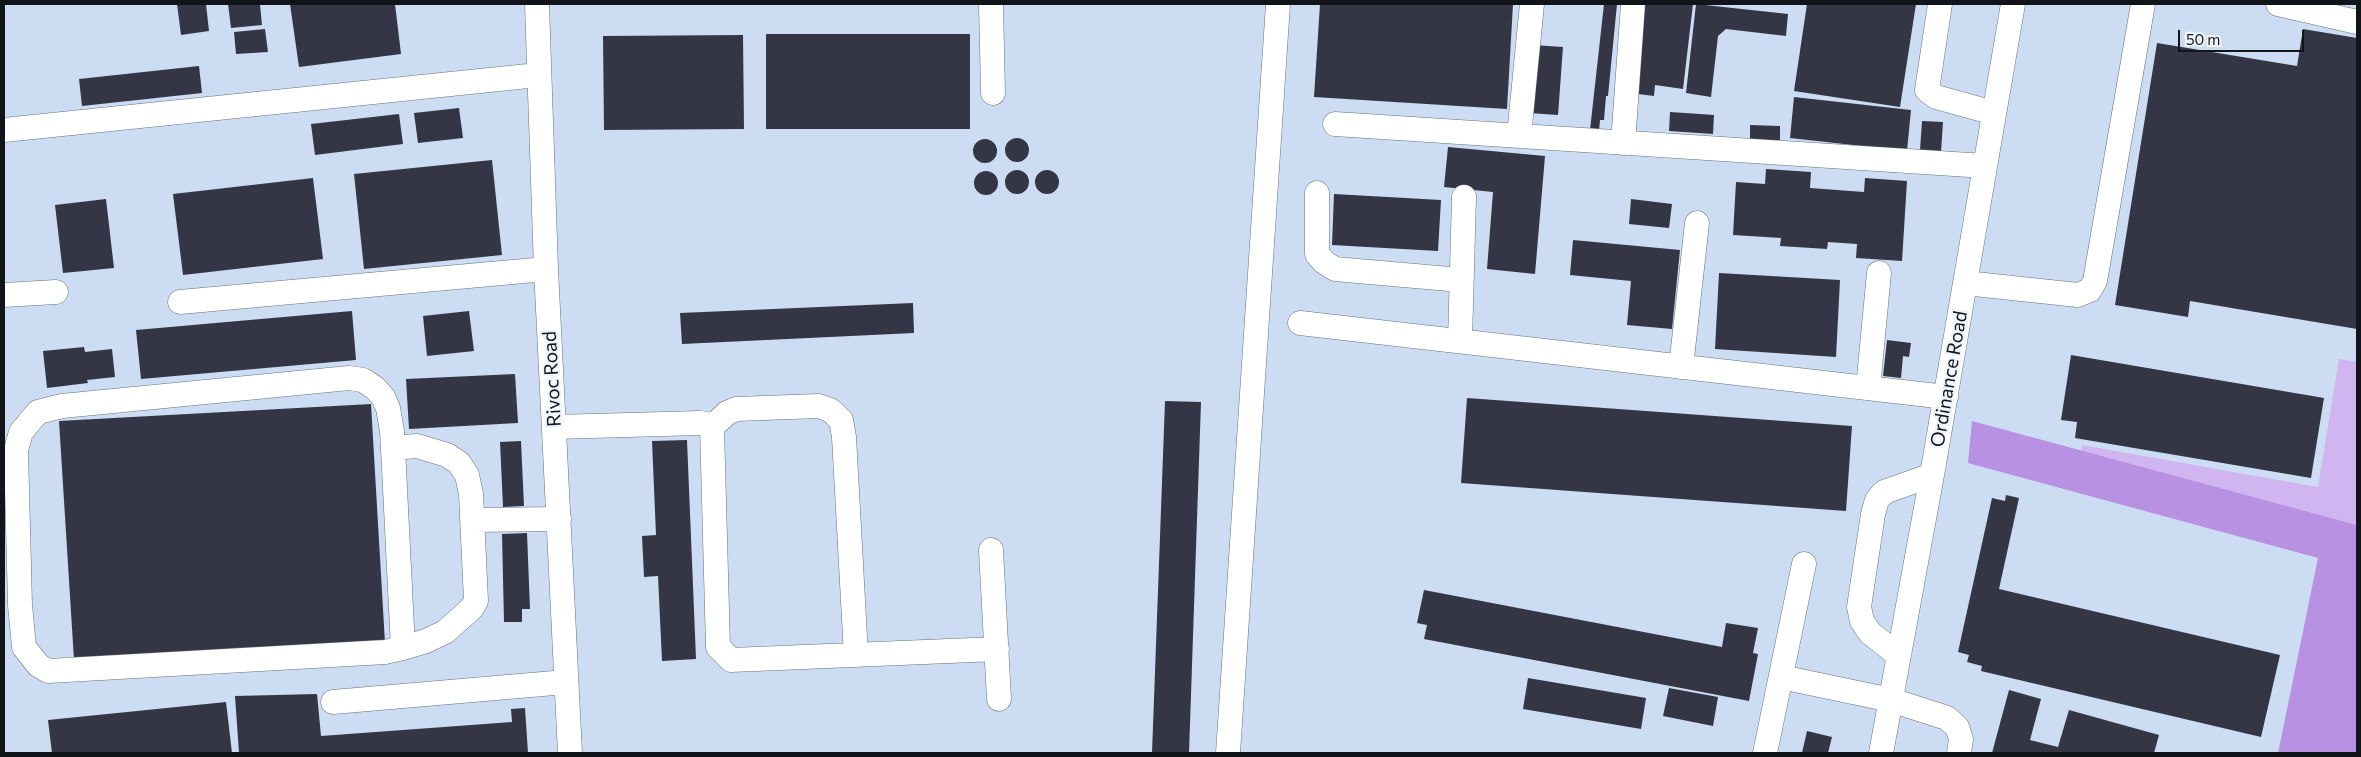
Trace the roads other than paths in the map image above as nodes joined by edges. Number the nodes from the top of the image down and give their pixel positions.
1 (537, 4) edge
2 (991, 4) edge
3 (1278, 4) edge
4 (1532, 4) edge
5 (1633, 4) edge
6 (1940, 4) edge
7 (2013, 4) edge
8 (2143, 4) edge
9 (2278, 4) edge
10 (2357, 22) edge
11 (538, 75) junction
12 (993, 93) dead end
13 (1994, 113) junction
14 (1335, 124) dead end
15 (4, 130) edge
16 (1519, 136) junction
17 (1623, 143) junction
18 (1985, 166) junction
19 (1317, 193) dead end
20 (1464, 197) dead end
21 (1697, 223) dead end
22 (546, 269) junction
23 (1879, 273) dead end
24 (1461, 280) junction
25 (1965, 282) junction
26 (56, 292) dead end
27 (4, 294) edge
28 (180, 302) dead end
29 (1300, 323) dead end
30 (1460, 341) junction
31 (1681, 366) junction
32 (1868, 388) junction
33 (1946, 397) junction
34 (554, 427) junction
35 (712, 427) junction
36 (393, 448) junction
37 (1932, 475) junction
38 (559, 519) junction
39 (473, 520) junction
40 (991, 550) dead end
41 (1804, 564) dead end
42 (12, 606) edge
43 (402, 648) junction
44 (997, 649) junction
45 (856, 655) junction
46 (1898, 655) junction
47 (1781, 677) junction
48 (566, 682) junction
49 (999, 699) dead end
50 (1891, 700) junction
51 (333, 702) dead end
52 (570, 753) edge
53 (1228, 753) edge
54 (1765, 753) edge
55 (1882, 753) edge
56 (1959, 753) edge

1 - 11 street, Rivoc Road
2 - 12 street
3 - 53 street
4 - 16 street
5 - 17 street
6 - 13 street
7 - 13 street, Ordinance Road
8 - 25 street
9 - 10 street
11 - 15 street
11 - 22 street, Rivoc Road
13 - 18 street, Ordinance Road
14 - 16 street
16 - 17 street
17 - 18 street
18 - 25 street, Ordinance Road
19 - 24 street
20 - 24 street
21 - 31 street
22 - 28 street
22 - 34 street, Rivoc Road
23 - 32 street
24 - 30 street
25 - 33 street, Ordinance Road
26 - 27 street
29 - 30 street
30 - 31 street
31 - 32 street
32 - 33 street
33 - 37 street, Ordinance Road
34 - 35 street
34 - 38 street, Rivoc Road
35 - 45 street
35 - 45 street
36 - 39 street
36 - 42 street
36 - 43 street
37 - 46 street, Ordinance Road
37 - 46 street
38 - 39 street
38 - 48 street, Rivoc Road
39 - 43 street
40 - 44 street
41 - 47 street
42 - 43 street
44 - 45 street
44 - 49 street
46 - 50 street, Ordinance Road
47 - 50 street
47 - 54 street
48 - 51 street
48 - 52 street, Rivoc Road
50 - 55 street, Ordinance Road
50 - 56 street

